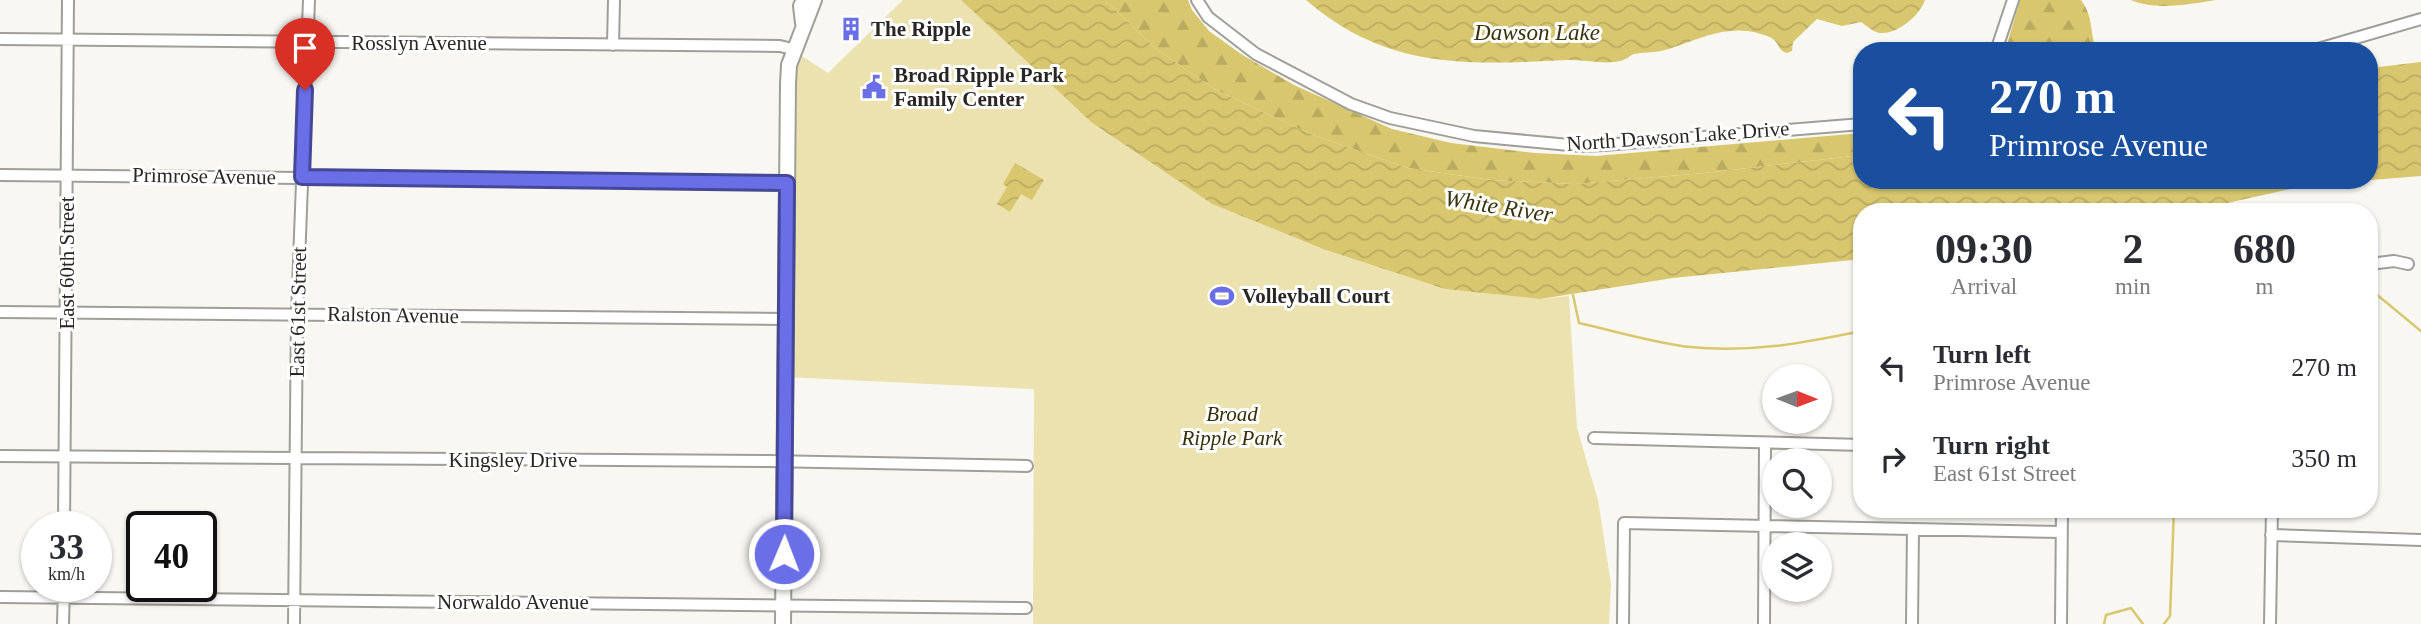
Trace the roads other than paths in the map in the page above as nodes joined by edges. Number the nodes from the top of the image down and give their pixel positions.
1 (68, 0) edge
2 (309, 0) edge
3 (614, 0) edge
4 (804, 0) edge
5 (814, 0) edge
6 (1197, 0) edge
7 (2013, 0) edge
8 (2421, 19) edge
9 (804, 24) junction
10 (0, 39) edge
11 (68, 40) junction
12 (307, 42) junction
13 (1999, 42) edge
14 (2342, 42) edge
15 (613, 45) junction
16 (796, 50) junction
17 (1853, 125) edge
18 (0, 174) edge
19 (67, 175) junction
20 (302, 177) junction
21 (787, 183) junction
22 (2378, 263) edge
23 (2408, 264) dead end
24 (0, 312) edge
25 (66, 312) junction
26 (297, 314) junction
27 (786, 318) junction
28 (1594, 438) dead end
29 (1765, 443) junction
30 (1853, 445) edge
31 (0, 456) edge
32 (65, 456) junction
33 (295, 458) junction
34 (785, 462) junction
35 (1027, 466) dead end
36 (64, 511) edge
37 (2062, 518) edge
38 (2272, 518) edge
39 (1765, 526) junction
40 (1913, 529) junction
41 (2062, 532) junction
42 (2271, 535) junction
43 (2421, 540) edge
44 (112, 594) edge
45 (21, 595) edge
46 (0, 597) edge
47 (294, 600) junction
48 (63, 602) edge
49 (783, 604) junction
50 (1026, 608) dead end
51 (63, 624) edge
52 (294, 624) edge
53 (783, 624) edge
54 (1623, 624) edge
55 (1764, 624) edge
56 (1912, 624) edge
57 (2061, 624) edge
58 (2270, 624) edge

1 - 11 street, East 60th Street
2 - 12 street, East 61st Street
3 - 15 street
4 - 9 street
5 - 9 street
6 - 17 street, North Dawson Lake Drive
7 - 13 street
8 - 14 street
9 - 16 street
10 - 11 street, Rosslyn Avenue
11 - 12 street, Rosslyn Avenue
11 - 19 street, East 60th Street
12 - 15 street, Rosslyn Avenue
12 - 20 street, East 61st Street
15 - 16 street, Rosslyn Avenue
16 - 21 street
18 - 19 street, Primrose Avenue
19 - 20 street, Primrose Avenue
19 - 25 street, East 60th Street
20 - 21 street, Primrose Avenue
20 - 26 street, East 61st Street
21 - 27 street
22 - 23 street
24 - 25 street, Ralston Avenue
25 - 26 street, Ralston Avenue
25 - 32 street, East 60th Street
26 - 27 street, Ralston Avenue
26 - 33 street, East 61st Street
27 - 34 street
28 - 29 street
29 - 30 street
29 - 39 street
31 - 32 street, Kingsley Drive
32 - 33 street, Kingsley Drive
32 - 36 street, East 60th Street
33 - 34 street, Kingsley Drive
33 - 47 street, East 61st Street
34 - 35 street, Kingsley Drive
34 - 49 street
37 - 41 street
38 - 42 street
39 - 40 street
39 - 54 street
39 - 55 street
40 - 41 street
40 - 56 street
41 - 57 street
42 - 43 street
42 - 58 street
44 - 47 street, Norwaldo Avenue
45 - 46 street, Norwaldo Avenue
47 - 49 street, Norwaldo Avenue
47 - 52 street, East 61st Street
48 - 51 street
49 - 50 street, Norwaldo Avenue
49 - 53 street

